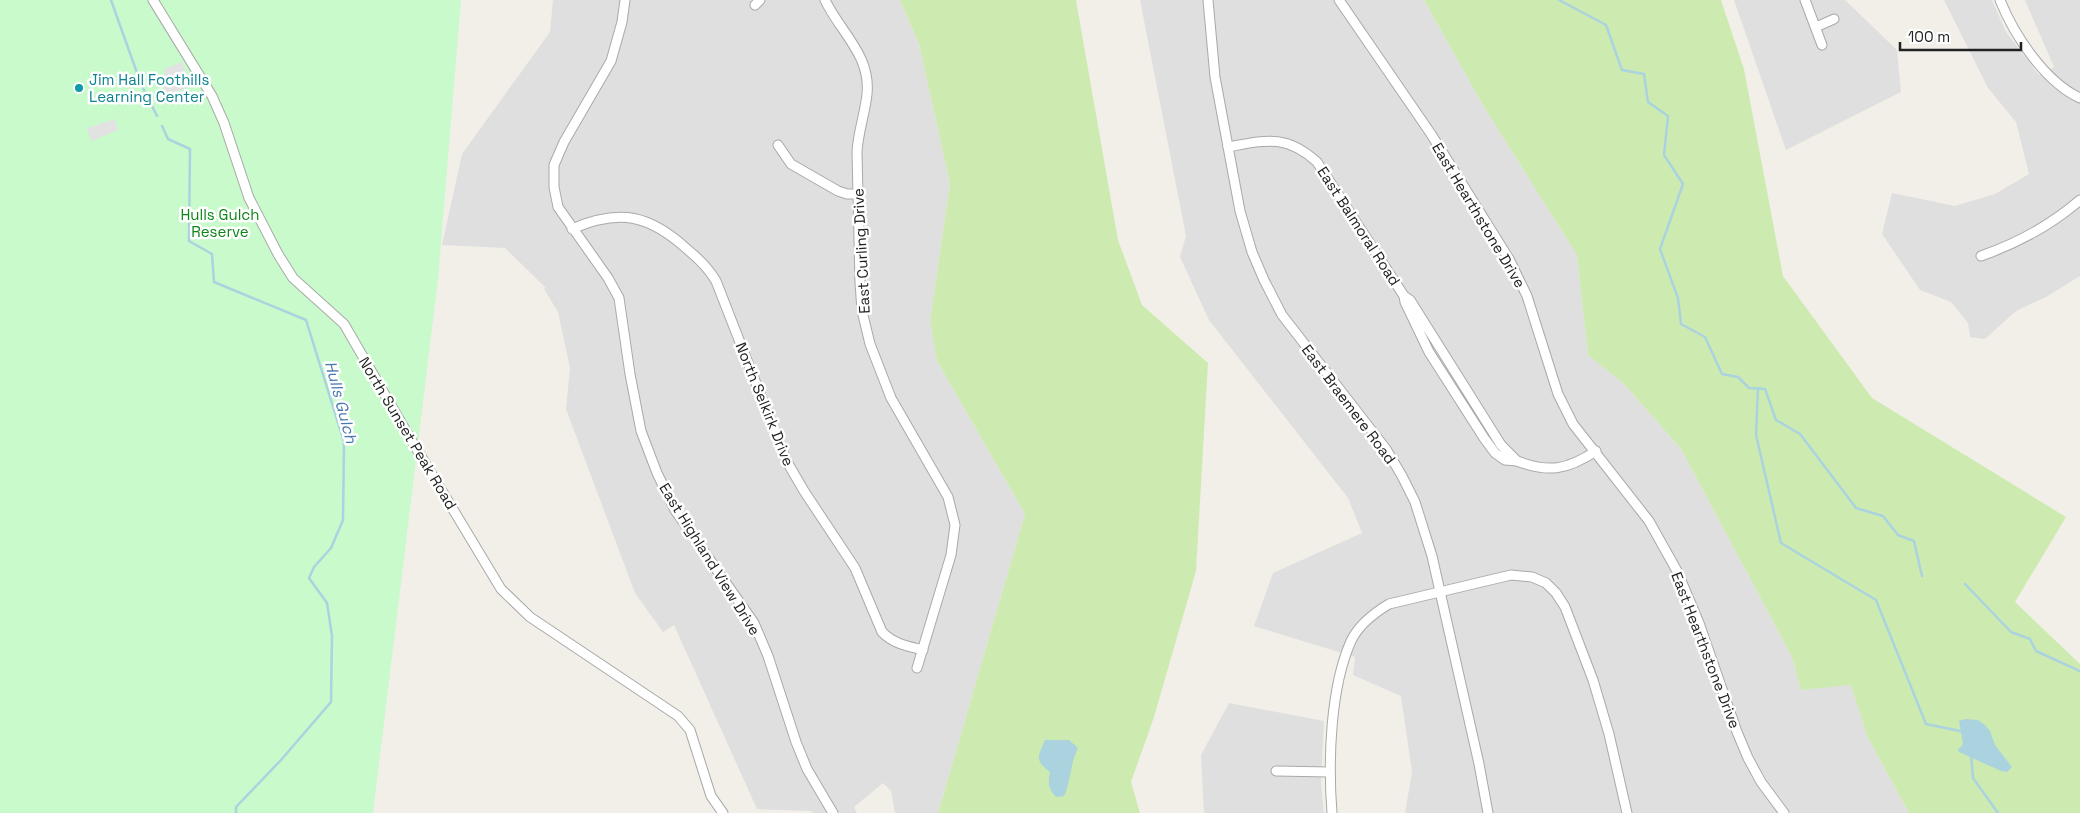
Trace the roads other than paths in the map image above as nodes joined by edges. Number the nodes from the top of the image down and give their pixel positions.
1 (152, 0) edge
2 (625, 0) edge
3 (825, 0) edge
4 (1208, 0) edge
5 (1339, 0) edge
6 (1805, 0) edge
7 (2000, 0) edge
8 (1834, 20) dead end
9 (1816, 26) junction
10 (1822, 45) dead end
11 (2080, 98) edge
12 (778, 145) dead end
13 (1228, 147) junction
14 (857, 194) junction
15 (2080, 200) edge
16 (572, 229) junction
17 (1981, 256) dead end
18 (1596, 452) junction
19 (1440, 592) junction
20 (923, 650) junction
21 (917, 668) dead end
22 (1276, 771) dead end
23 (1330, 772) junction
24 (724, 813) edge
25 (834, 813) edge
26 (1332, 813) edge
27 (1488, 813) edge
28 (1627, 813) edge
29 (1784, 813) edge

1 - 24 street, North Sunset Peak Road
2 - 16 street, East Highland View Drive
3 - 14 street, East Curling Drive
4 - 13 street, East Braemere Road
5 - 18 street, East Hearthstone Drive
6 - 9 street
7 - 11 street
8 - 9 street
9 - 10 street
12 - 14 street
13 - 18 street, East Balmoral Road
13 - 19 street, East Braemere Road
14 - 20 street, East Curling Drive
15 - 17 street
16 - 20 street, North Selkirk Drive
16 - 25 street, East Highland View Drive
18 - 29 street, East Hearthstone Drive
19 - 23 street
19 - 27 street, East Braemere Road
19 - 28 street
20 - 21 street, East Curling Drive
22 - 23 street
23 - 26 street

